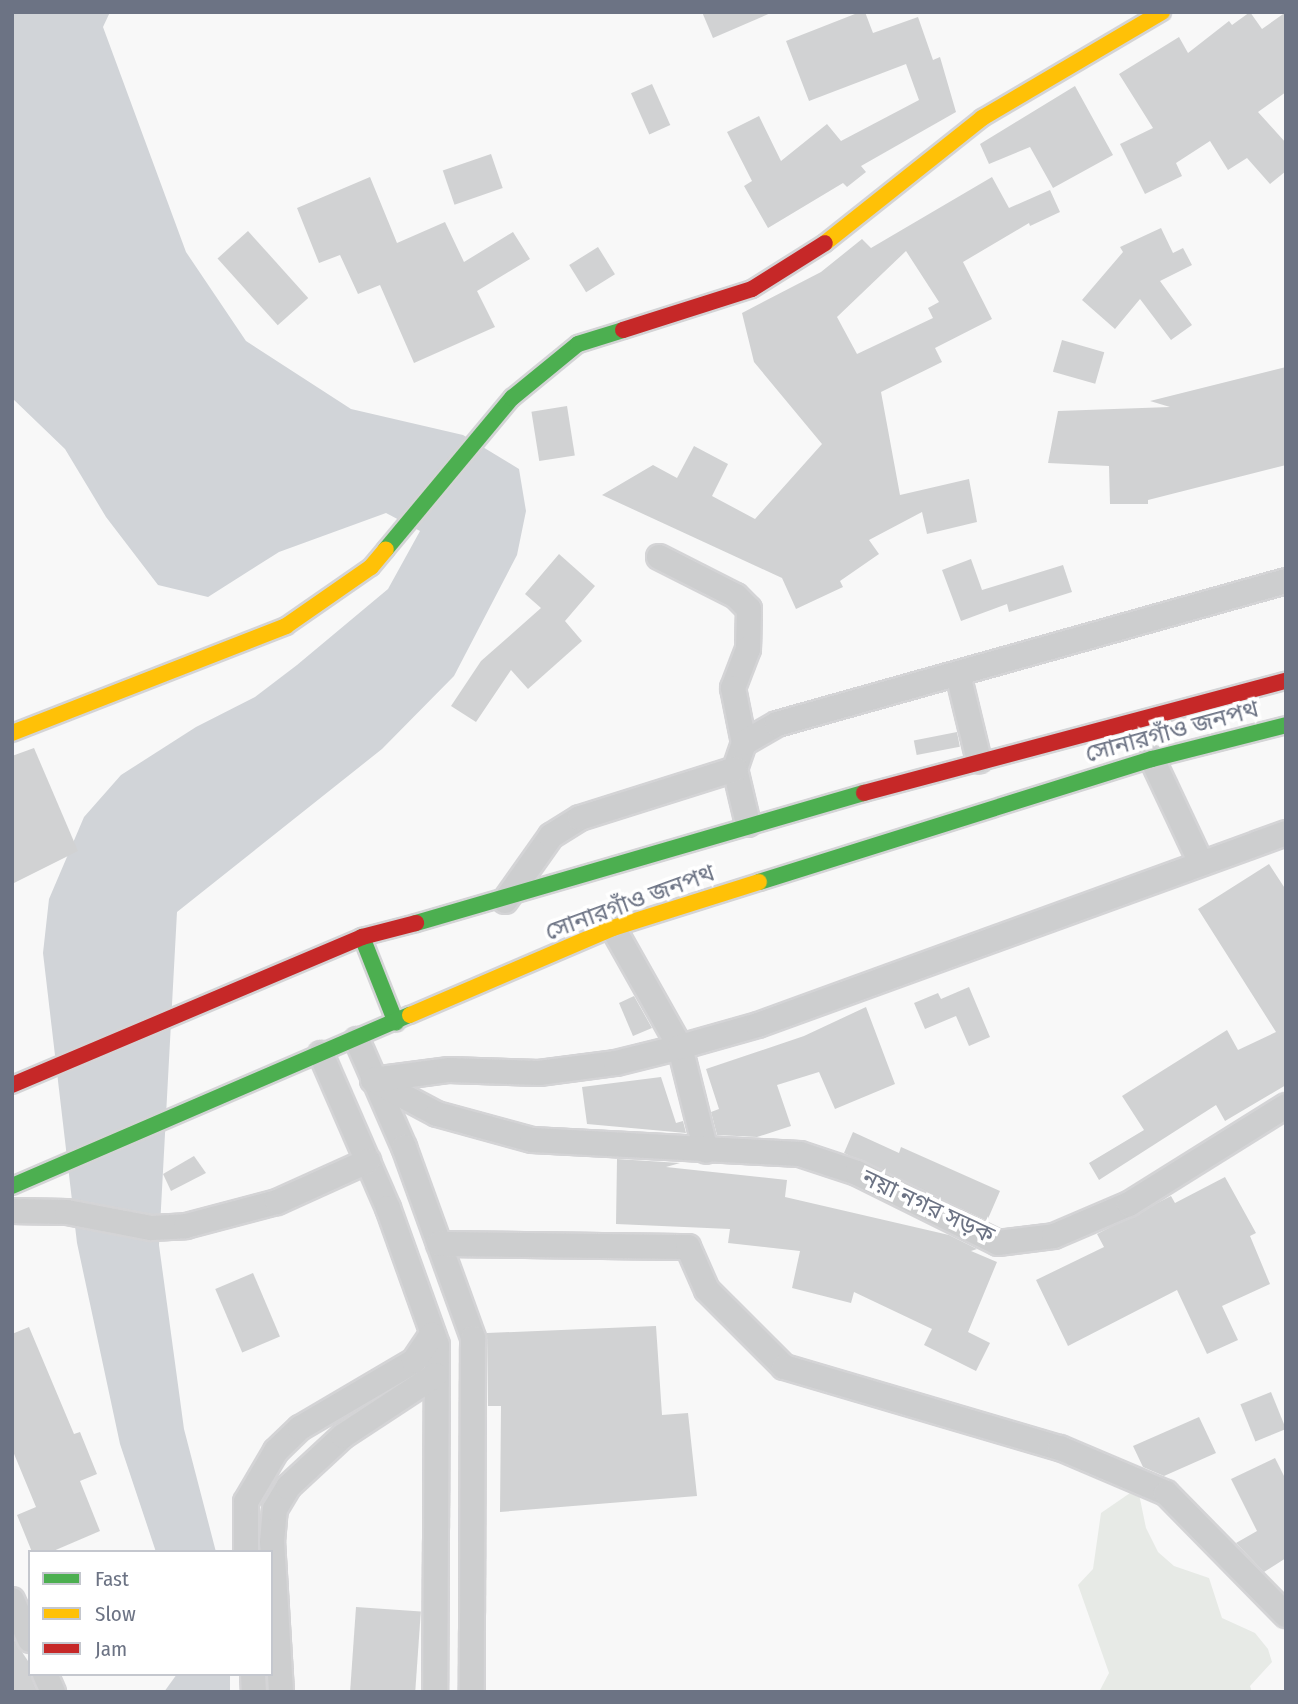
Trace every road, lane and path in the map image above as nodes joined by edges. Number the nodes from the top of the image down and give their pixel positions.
1 (1162, 12) edge
2 (659, 557) dead end
3 (1286, 580) edge
4 (958, 674) junction
5 (1286, 681) edge
6 (1286, 725) edge
7 (12, 733) edge
8 (744, 743) junction
9 (1152, 759) junction
10 (979, 761) junction
11 (735, 769) junction
12 (748, 824) junction
13 (1286, 833) edge
14 (1201, 863) junction
15 (505, 901) junction
16 (613, 928) junction
17 (362, 937) junction
18 (396, 1023) junction
19 (357, 1040) junction
20 (680, 1047) junction
21 (321, 1054) junction
22 (373, 1080) junction
23 (15, 1083) edge
24 (1286, 1106) edge
25 (706, 1151) junction
26 (368, 1161) junction
27 (12, 1185) edge
28 (18, 1211) edge
29 (439, 1244) junction
30 (432, 1334) junction
31 (436, 1375) junction
32 (246, 1550) edge
33 (272, 1550) edge
34 (273, 1559) edge
35 (12, 1600) edge
36 (1286, 1615) edge
37 (28, 1636) edge
38 (281, 1692) edge
39 (435, 1692) edge
40 (472, 1692) edge

1 - 7 main road
2 - 8 street
3 - 4 street
4 - 8 street
4 - 10 street
5 - 10 main road, সোনারগাঁও জনপথ
6 - 9 main road, সোনারগাঁও জনপথ
8 - 11 street
9 - 14 street
9 - 16 main road, সোনারগাঁও জনপথ
10 - 12 main road, সোনারগাঁও জনপথ
11 - 12 street
11 - 15 street
12 - 15 main road, সোনারগাঁও জনপথ
13 - 14 street
14 - 20 street
15 - 17 main road, সোনারগাঁও জনপথ
16 - 18 main road, সোনারগাঁও জনপথ
16 - 20 street
17 - 18 main road
17 - 23 main road, সোনারগাঁও জনপথ
18 - 19 main road, সোনারগাঁও জনপথ
19 - 21 main road, সোনারগাঁও জনপথ
19 - 22 street
20 - 22 street
20 - 25 street
21 - 26 street
21 - 27 main road, সোনারগাঁও জনপথ
22 - 25 street, নয়া নগর সড়ক
22 - 29 street
24 - 25 street, নয়া নগর সড়ক
26 - 28 street
26 - 30 street
27 - 28 main road
29 - 36 street
29 - 40 street
30 - 31 street
30 - 32 street
31 - 33 street
31 - 39 street
34 - 38 street
35 - 37 street

